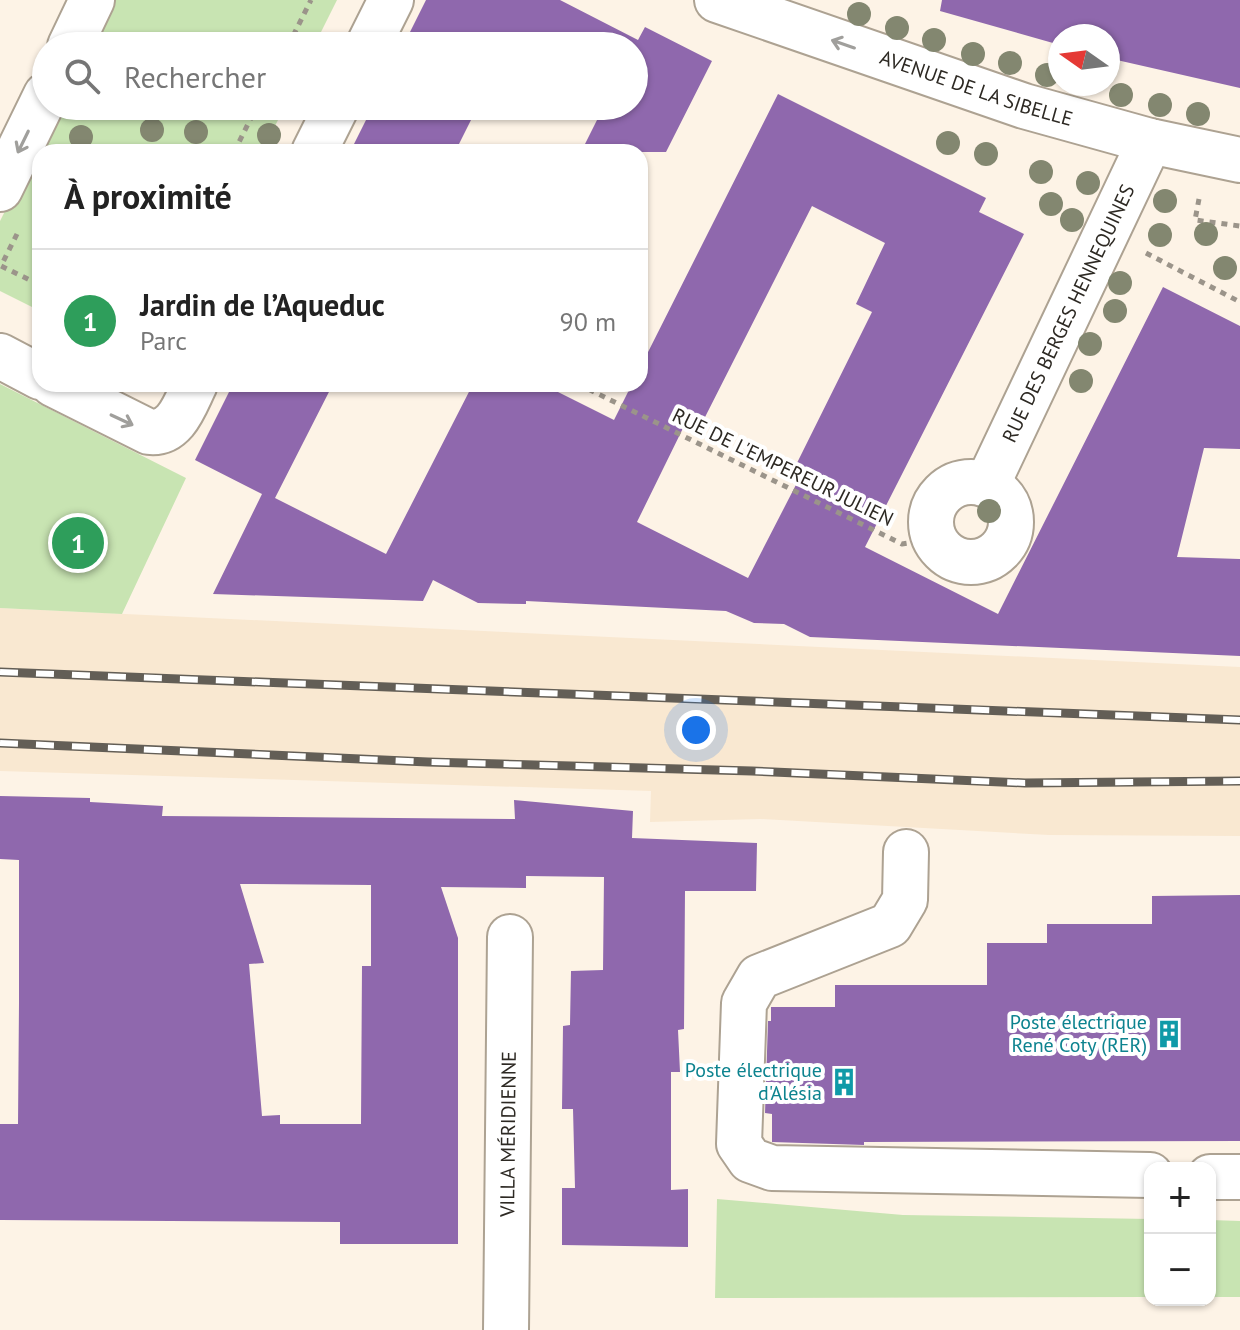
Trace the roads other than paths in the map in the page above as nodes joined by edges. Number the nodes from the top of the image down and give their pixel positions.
1 (92, 0) edge
2 (391, 0) edge
3 (717, 0) edge
4 (77, 32) edge
5 (375, 32) edge
6 (34, 120) edge
7 (330, 120) edge
8 (1150, 141) junction
9 (318, 144) edge
10 (1240, 160) edge
11 (0, 189) edge
12 (0, 356) edge
13 (32, 373) edge
14 (68, 392) edge
15 (191, 392) edge
16 (987, 485) junction
17 (906, 852) dead end
18 (510, 937) dead end
19 (1144, 1175) edge
20 (1216, 1177) edge
21 (1240, 1177) edge
22 (506, 1330) edge

1 - 4 street
2 - 5 street
8 -> 3 street, AVENUE DE LA SIBELLE
6 -> 11 street
7 - 9 street
8 - 10 street, AVENUE DE LA SIBELLE
8 - 16 street, RUE DES BERGES HENNEQUINES
12 - 13 street
14 -> 15 street
16 - 16 street
17 - 19 street
18 - 22 street, VILLA MÉRIDIENNE
20 - 21 street

